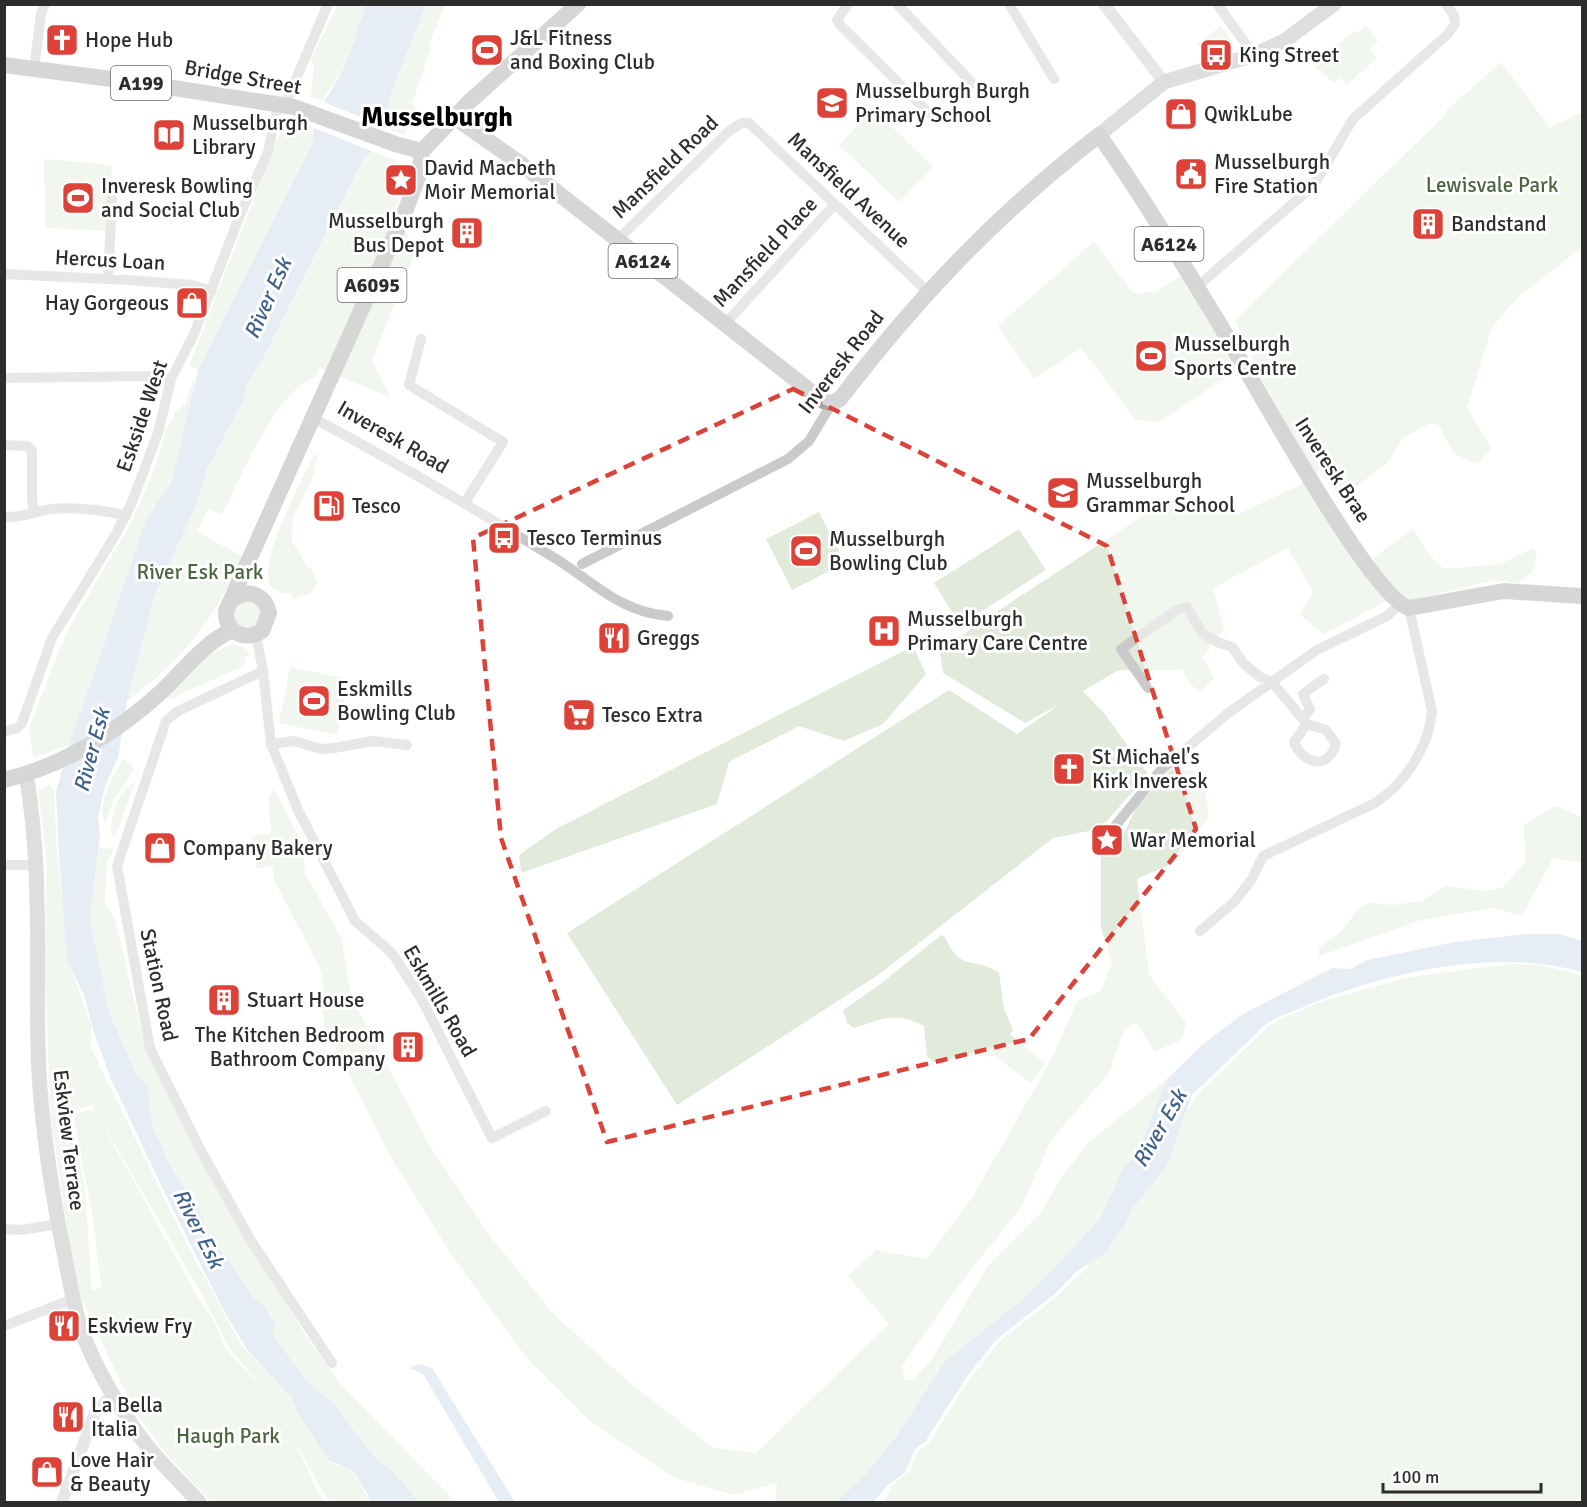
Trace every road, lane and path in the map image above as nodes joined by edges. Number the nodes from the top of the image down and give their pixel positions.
1 (45, 4) edge
2 (327, 4) edge
3 (578, 4) edge
4 (848, 4) edge
5 (897, 4) edge
6 (1009, 4) edge
7 (1104, 4) edge
8 (1217, 4) edge
9 (1334, 4) edge
10 (1446, 4) edge
11 (1318, 10) edge
12 (1254, 55) junction
13 (4, 65) edge
14 (34, 69) junction
15 (1054, 79) dead end
16 (1164, 82) junction
17 (972, 83) dead end
18 (286, 106) junction
19 (930, 114) dead end
20 (454, 117) junction
21 (742, 123) joint
22 (1099, 135) junction
23 (422, 150) junction
24 (112, 198) dead end
25 (834, 205) junction
26 (616, 241) junction
27 (4, 274) edge
28 (108, 279) junction
29 (1197, 287) junction
30 (212, 291) junction
31 (927, 291) junction
32 (724, 325) junction
33 (421, 339) dead end
34 (4, 378) edge
35 (171, 380) junction
36 (832, 403) junction
37 (313, 418) junction
38 (4, 445) edge
39 (464, 504) junction
40 (35, 513) junction
41 (126, 516) junction
42 (4, 518) edge
43 (263, 533) junction
44 (582, 564) dead end
45 (259, 596) junction
46 (1582, 596) edge
47 (233, 599) junction
48 (1405, 606) junction
49 (668, 616) dead end
50 (231, 630) junction
51 (256, 635) junction
52 (263, 671) junction
53 (1324, 679) dead end
54 (1272, 682) junction
55 (1148, 688) dead end
56 (4, 732) edge
57 (271, 744) junction
58 (407, 745) dead end
59 (26, 774) junction
60 (4, 780) edge
61 (1111, 831) dead end
62 (4, 865) edge
63 (37, 865) junction
64 (1200, 931) dead end
65 (546, 1111) dead end
66 (59, 1224) junction
67 (4, 1229) edge
68 (73, 1299) junction
69 (4, 1326) edge
70 (332, 1363) dead end
71 (113, 1394) junction
72 (62, 1503) edge
73 (199, 1503) edge

1 - 14 street
2 - 18 street, Eskside West
3 - 20 main road
4 - 19 street
5 - 17 street
6 - 15 street
7 - 16 street
8 - 12 street
9 - 11 main road
10 - 29 street
11 - 12 main road
12 - 16 main road
13 - 14 main road, Bridge Street / A199
14 - 18 main road, Bridge Street / A199
16 - 22 main road
18 - 23 main road, Bridge Street / A199
18 - 30 street, Eskside West
20 - 23 main road
20 - 26 main road, A6124
21 - 25 street, Mansfield Avenue
21 - 26 street, Mansfield Road
22 - 29 main road, A6124
22 - 31 main road, Inveresk Road
23 - 37 main road, A6095
24 - 28 street
25 - 31 street, Mansfield Avenue
25 - 32 street, Mansfield Place
26 - 32 main road, A6124
27 - 28 street, Hercus Loan
28 - 30 street, Hercus Loan
29 - 48 main road, Inveresk Brae / A6124
30 - 35 street, Eskside West
31 - 36 main road, Inveresk Road
32 - 36 main road, A6124
33 - 39 street
34 - 35 street
35 - 41 street, Eskside West
36 - 44 street, Inveresk Road
37 - 39 street, Inveresk Road
37 - 43 main road, A6095
38 - 40 street
39 - 49 street, Inveresk Road
40 - 41 street
40 - 42 street
41 - 56 street, Eskside West
43 - 45 main road, A6095
43 - 47 main road, A6095
45 - 47 main road
45 - 51 main road, A6095
46 - 48 main road
47 - 50 main road, A6095
48 - 54 street
48 - 64 street
50 - 51 main road
50 - 59 main road
51 - 52 street
52 - 57 street, Eskmills Road
52 - 70 street, Station Road
53 - 54 street
54 - 55 street
54 - 61 street
57 - 58 street
57 - 65 street, Eskmills Road
59 - 60 main road
59 - 63 main road, Eskview Terrace
62 - 63 street
63 - 66 main road, Eskview Terrace
66 - 67 street
66 - 68 main road, Eskview Terrace
68 - 69 street
68 - 71 main road, Eskview Terrace
71 - 72 street
71 - 73 main road, Eskview Terrace

